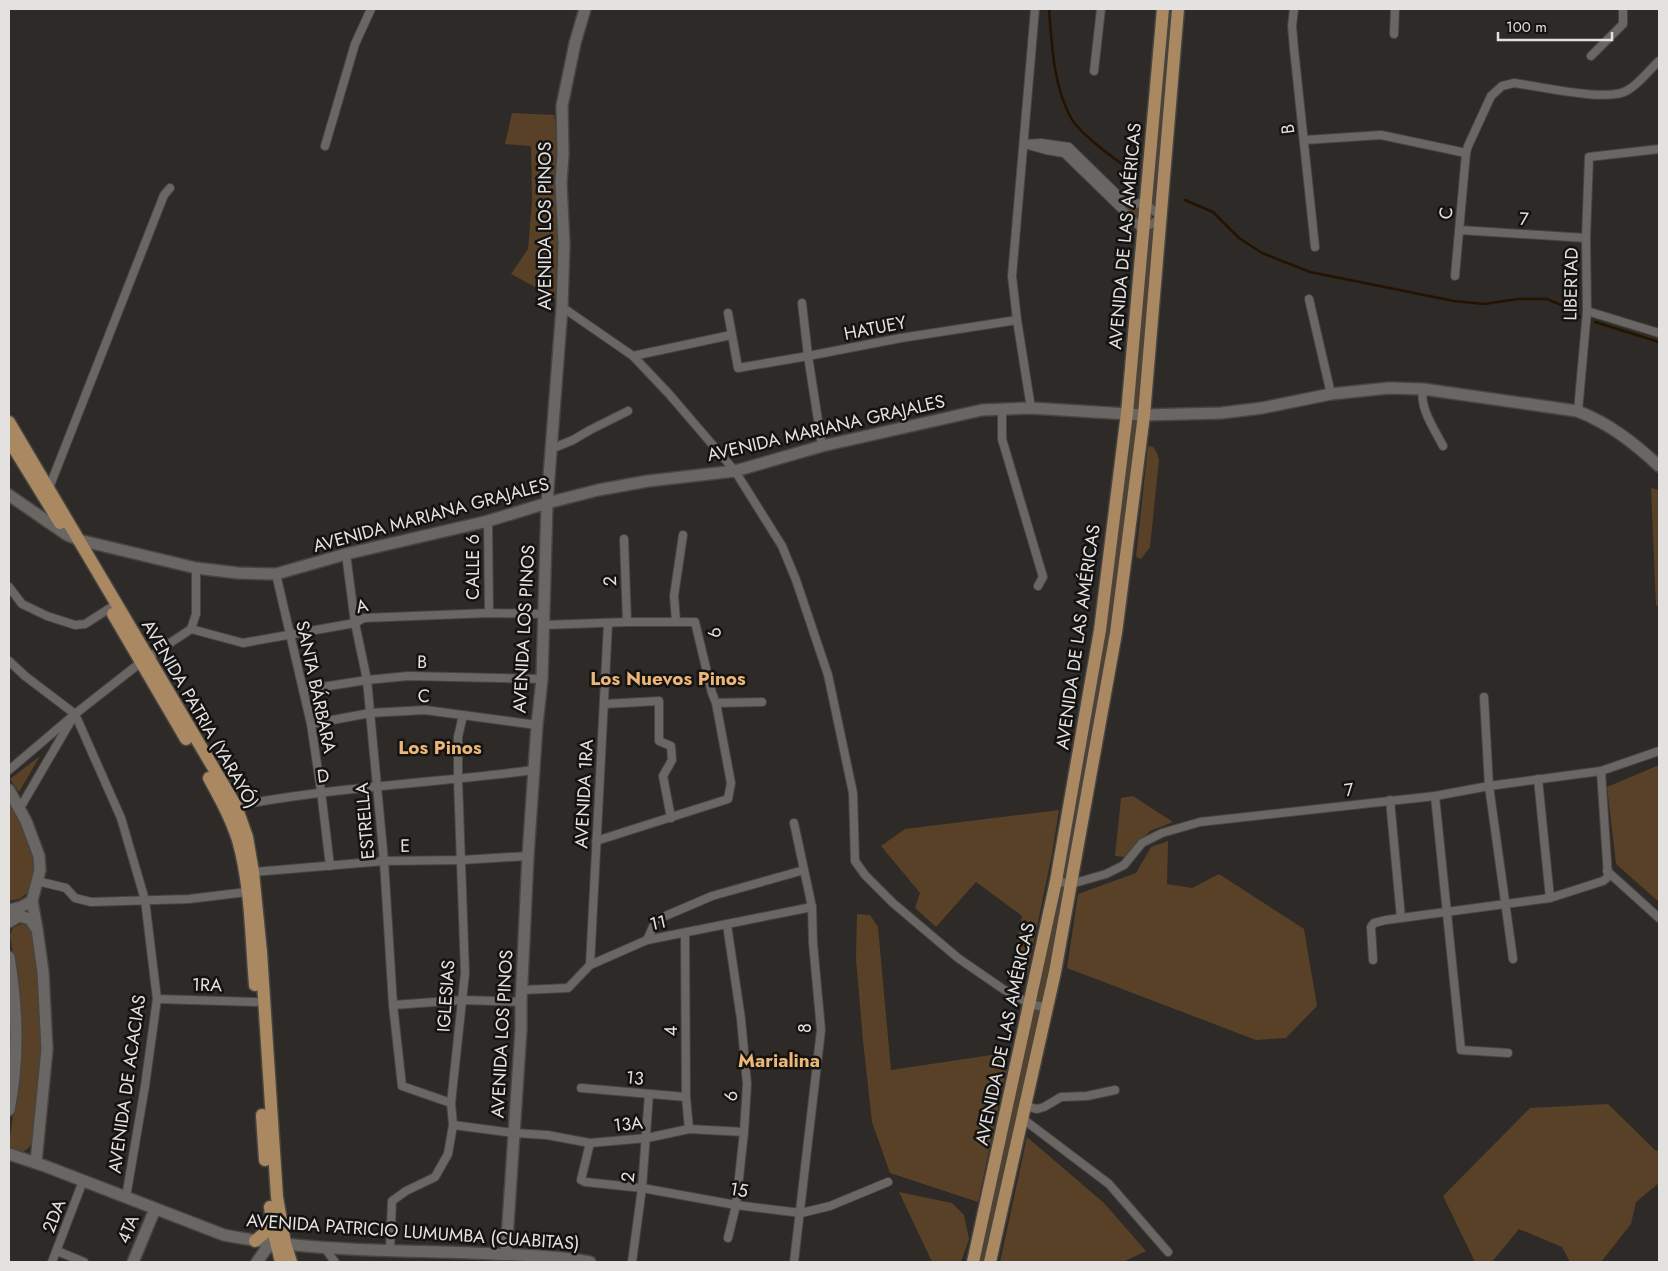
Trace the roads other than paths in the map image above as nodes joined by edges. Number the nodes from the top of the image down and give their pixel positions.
1 (371, 9) edge
2 (585, 9) edge
3 (1035, 9) edge
4 (1101, 9) edge
5 (1163, 9) edge
6 (1178, 9) edge
7 (1294, 9) edge
8 (1395, 9) edge
9 (1623, 9) edge
10 (1394, 34) dead end
11 (1591, 56) dead end
12 (1659, 61) edge
13 (1094, 71) dead end
14 (1304, 140) junction
15 (1024, 144) junction
16 (325, 146) dead end
17 (1659, 149) edge
18 (1466, 153) junction
19 (170, 188) dead end
20 (1146, 203) junction
21 (1162, 218) junction
22 (1144, 228) junction
23 (1460, 230) junction
24 (1586, 238) junction
25 (1315, 247) dead end
26 (1455, 276) dead end
27 (1309, 299) dead end
28 (802, 303) dead end
29 (562, 307) junction
30 (1587, 311) junction
31 (728, 313) dead end
32 (1017, 320) junction
33 (1659, 333) edge
34 (731, 335) junction
35 (633, 356) junction
36 (808, 356) junction
37 (1423, 389) junction
38 (1331, 394) junction
39 (1031, 408) junction
40 (1002, 410) junction
41 (628, 411) dead end
42 (1578, 411) junction
43 (1127, 414) junction
44 (1144, 415) junction
45 (9, 422) edge
46 (9, 440) edge
47 (822, 446) junction
48 (1443, 446) dead end
49 (551, 449) junction
50 (1659, 466) edge
51 (735, 471) junction
52 (46, 493) junction
53 (9, 495) edge
54 (547, 503) junction
55 (28, 510) junction
56 (488, 521) junction
57 (683, 535) dead end
58 (73, 537) junction
59 (624, 539) dead end
60 (346, 554) junction
61 (196, 568) junction
62 (276, 574) junction
63 (1038, 586) dead end
64 (9, 587) edge
65 (110, 608) junction
66 (489, 613) junction
67 (544, 620) junction
68 (676, 621) junction
69 (626, 622) junction
70 (355, 623) junction
71 (608, 624) junction
72 (191, 629) junction
73 (290, 634) junction
74 (144, 660) junction
75 (9, 661) edge
76 (542, 679) junction
77 (367, 680) junction
78 (303, 690) junction
79 (1484, 697) dead end
80 (762, 702) dead end
81 (604, 704) junction
82 (716, 704) junction
83 (370, 713) junction
84 (76, 714) junction
85 (463, 715) junction
86 (311, 724) junction
87 (537, 725) junction
88 (1659, 751) edge
89 (9, 770) edge
90 (534, 770) junction
91 (1601, 771) junction
92 (1538, 779) junction
93 (458, 780) junction
94 (377, 786) junction
95 (1489, 786) junction
96 (9, 790) edge
97 (321, 791) junction
98 (1435, 796) junction
99 (1390, 800) junction
100 (236, 806) junction
101 (20, 808) junction
102 (671, 818) junction
103 (794, 824) dead end
104 (596, 841) junction
105 (528, 856) junction
106 (462, 860) junction
107 (384, 862) junction
108 (330, 866) junction
109 (804, 870) junction
110 (253, 872) junction
111 (1607, 872) junction
112 (37, 881) junction
113 (1056, 881) junction
114 (1071, 884) junction
115 (247, 892) junction
116 (1550, 898) junction
117 (145, 900) junction
118 (32, 901) junction
119 (1505, 905) junction
120 (812, 907) junction
121 (9, 910) edge
122 (1447, 912) junction
123 (1401, 918) junction
124 (1659, 918) edge
125 (9, 922) edge
126 (727, 925) junction
127 (37, 929) junction
128 (685, 933) junction
129 (647, 940) junction
130 (257, 952) junction
131 (9, 957) edge
132 (1513, 959) dead end
133 (1373, 960) dead end
134 (590, 965) junction
135 (521, 996) junction
136 (157, 999) junction
137 (463, 1000) junction
138 (256, 1002) junction
139 (1030, 1004) junction
140 (393, 1005) junction
141 (1048, 1008) junction
142 (1508, 1054) dead end
143 (581, 1088) dead end
144 (1115, 1090) dead end
145 (649, 1094) junction
146 (686, 1097) junction
147 (451, 1103) junction
148 (9, 1110) edge
149 (1024, 1112) junction
150 (453, 1125) junction
151 (688, 1129) junction
152 (744, 1132) junction
153 (514, 1133) junction
154 (647, 1138) junction
155 (590, 1143) junction
156 (9, 1154) edge
157 (36, 1162) junction
158 (84, 1181) junction
159 (888, 1182) dead end
160 (642, 1188) junction
161 (126, 1197) junction
162 (736, 1205) junction
163 (155, 1209) junction
164 (801, 1213) junction
165 (272, 1218) junction
166 (728, 1238) dead end
167 (255, 1241) junction
168 (280, 1243) junction
169 (324, 1247) junction
170 (390, 1250) junction
171 (57, 1251) junction
172 (1168, 1252) dead end
173 (506, 1254) junction
174 (52, 1262) edge
175 (84, 1262) edge
176 (133, 1262) edge
177 (257, 1262) edge
178 (281, 1262) edge
179 (291, 1262) edge
180 (335, 1262) edge
181 (590, 1262) edge
182 (632, 1262) edge
183 (794, 1262) edge
184 (974, 1262) edge
185 (990, 1262) edge

1 - 16 street
2 - 29 street, AVENIDA LOS PINOS
3 - 15 street
4 - 13 street
5 - 20 main road, AVENIDA DE LAS AMÉRICAS
6 - 21 main road, AVENIDA DE LAS AMÉRICAS
7 - 14 street, B
8 - 10 street
9 - 11 street
12 - 18 street, C
14 - 18 street
14 - 25 street, B
15 - 20 street
15 - 22 street
15 - 32 street
17 - 24 street, LIBERTAD
18 - 23 street, C
19 - 52 street
20 - 21 street
20 - 22 main road, AVENIDA DE LAS AMÉRICAS
21 - 22 street
21 - 44 main road, AVENIDA DE LAS AMÉRICAS
22 - 43 main road, AVENIDA DE LAS AMÉRICAS
23 - 24 street, 7
23 - 26 street, C
24 - 30 street, LIBERTAD
27 - 38 street
28 - 36 street
29 - 35 street
29 - 49 street, AVENIDA LOS PINOS
30 - 33 street
30 - 42 street, LIBERTAD
31 - 34 street
32 - 36 street, HATUEY
32 - 39 street
34 - 35 street
34 - 36 street, HATUEY
35 - 51 street
36 - 47 street
37 - 38 street, AVENIDA MARIANA GRAJALES
37 - 42 street, AVENIDA MARIANA GRAJALES
37 - 48 street
38 - 44 street, AVENIDA MARIANA GRAJALES
39 - 40 street, AVENIDA MARIANA GRAJALES
39 - 43 street, AVENIDA MARIANA GRAJALES
40 - 47 street, AVENIDA MARIANA GRAJALES
40 - 63 street
41 - 49 street
42 - 50 street, AVENIDA MARIANA GRAJALES
43 - 44 street, AVENIDA MARIANA GRAJALES
43 - 113 main road, AVENIDA DE LAS AMÉRICAS
44 - 114 main road, AVENIDA DE LAS AMÉRICAS
45 - 52 main road, AVENIDA PATRIA (YARAYÓ)
46 - 52 main road, AVENIDA PATRIA (YARAYÓ)
47 - 51 street, AVENIDA MARIANA GRAJALES
49 - 54 street, AVENIDA LOS PINOS
51 - 54 street, AVENIDA MARIANA GRAJALES
51 - 139 street
52 - 55 street
52 - 58 main road, AVENIDA PATRIA (YARAYÓ)
53 - 55 street, AVENIDA MARIANA GRAJALES
54 - 56 street, AVENIDA MARIANA GRAJALES
54 - 67 street, AVENIDA LOS PINOS
55 - 58 street, AVENIDA MARIANA GRAJALES
56 - 60 street, AVENIDA MARIANA GRAJALES
56 - 66 street, CALLE 6
57 - 68 street
58 - 61 street, AVENIDA MARIANA GRAJALES
58 - 65 main road, AVENIDA PATRIA (YARAYÓ)
58 - 74 main road, AVENIDA PATRIA (YARAYÓ)
59 - 69 street, 2
60 - 62 street, AVENIDA MARIANA GRAJALES
60 - 70 street, ESTRELLA
61 - 62 street, AVENIDA MARIANA GRAJALES
61 - 72 street
62 - 73 street, SANTA BÁRBARA
64 - 65 street
65 - 74 main road, AVENIDA PATRIA (YARAYÓ)
66 - 67 street, A
66 - 70 street, A
67 - 71 street, 9
67 - 76 street, AVENIDA LOS PINOS
68 - 69 street, 9
68 - 82 street, 9
69 - 71 street, 9
70 - 73 street, A
70 - 77 street, ESTRELLA
71 - 81 street, AVENIDA 1RA
72 - 73 street, A
72 - 74 street
73 - 78 street, SANTA BÁRBARA
74 - 84 street
74 - 100 main road, AVENIDA PATRIA (YARAYÓ)
74 - 115 main road, AVENIDA PATRIA (YARAYÓ)
75 - 84 street, AVENIDA DE ACACIAS
76 - 77 street, B
76 - 87 street, AVENIDA LOS PINOS
77 - 78 street, B
77 - 83 street, ESTRELLA
78 - 86 street, SANTA BÁRBARA
79 - 95 street
80 - 82 street
81 - 102 street
81 - 104 street, AVENIDA 1RA
82 - 102 street, 9
83 - 85 street, C
83 - 86 street, C
83 - 94 street, ESTRELLA
84 - 89 street
84 - 101 street
84 - 117 street, AVENIDA DE ACACIAS
85 - 87 street, C
85 - 93 street, IGLESIAS
86 - 97 street, SANTA BÁRBARA
87 - 90 street, AVENIDA LOS PINOS
88 - 91 street, 7
90 - 93 street, D
90 - 105 street, AVENIDA LOS PINOS
91 - 92 street, 7
91 - 111 street
92 - 95 street, 7
92 - 116 street
93 - 94 street, D
93 - 106 street, IGLESIAS
94 - 97 street, D
94 - 107 street, ESTRELLA
95 - 98 street, 7
95 - 119 street
96 - 101 street
97 - 100 street, D
97 - 108 street, SANTA BÁRBARA
98 - 99 street, 7
98 - 122 street
99 - 114 street, 7
99 - 123 street
100 - 110 main road, AVENIDA PATRIA (YARAYÓ)
101 - 112 street
102 - 104 street
103 - 109 street, 8
104 - 134 street, AVENIDA 1RA
105 - 106 street, E
105 - 135 street, AVENIDA LOS PINOS
106 - 107 street, E
106 - 137 street, IGLESIAS
107 - 108 street, E
107 - 140 street, ESTRELLA
108 - 110 street, E
109 - 120 street, 8
109 - 129 street
110 - 130 main road, AVENIDA PATRIA (YARAYÓ)
111 - 116 street
111 - 124 street
112 - 117 street
112 - 118 street
113 - 114 street, 7
113 - 139 main road, AVENIDA DE LAS AMÉRICAS
114 - 141 main road, AVENIDA DE LAS AMÉRICAS
115 - 117 street
115 - 130 main road, AVENIDA PATRIA (YARAYÓ)
116 - 119 street
117 - 136 street, AVENIDA DE ACACIAS
118 - 121 street
118 - 127 street
119 - 122 street
119 - 132 street
120 - 126 street, 11
120 - 164 street, 8
122 - 123 street
122 - 142 street
123 - 133 street
125 - 127 street
126 - 128 street, 11
126 - 152 street, 6
127 - 157 street
128 - 129 street, 11
128 - 146 street, 4
129 - 134 street, 11
130 - 138 main road, AVENIDA PATRIA (YARAYÓ)
130 - 168 main road, AVENIDA PATRIA (YARAYÓ)
131 - 148 street
134 - 135 street, 11
135 - 137 street, 11
135 - 153 street, AVENIDA LOS PINOS
136 - 138 street, 1RA
136 - 161 street, AVENIDA DE ACACIAS
137 - 140 street, 11
137 - 147 street, IGLESIAS
138 - 165 main road, AVENIDA PATRIA (YARAYÓ)
139 - 141 street
139 - 184 main road, AVENIDA DE LAS AMÉRICAS
140 - 147 street, ESTRELLA
141 - 149 main road, AVENIDA DE LAS AMÉRICAS
143 - 145 street, 13
144 - 149 street
145 - 146 street, 13
145 - 154 street, 2
146 - 151 street, 4
147 - 150 street, IGLESIAS
149 - 172 street
149 - 185 main road, AVENIDA DE LAS AMÉRICAS
150 - 153 street
150 - 170 street, IGLESIAS
151 - 152 street, 13A
151 - 154 street, 13A
152 - 162 street, 6
153 - 155 street, 13A
153 - 173 street, AVENIDA LOS PINOS
154 - 155 street, 13A
154 - 160 street, 2
155 - 160 street, 15
156 - 157 street, AVENIDA PATRICIO LUMUMBA (CUABITAS)
157 - 158 street, AVENIDA PATRICIO LUMUMBA (CUABITAS)
158 - 161 street, AVENIDA PATRICIO LUMUMBA (CUABITAS)
158 - 171 street, 2DA
159 - 164 street, 15
160 - 162 street, 15
160 - 182 street, 2
161 - 163 street, AVENIDA PATRICIO LUMUMBA (CUABITAS)
162 - 164 street, 15
162 - 166 street, 6
163 - 167 street, AVENIDA PATRICIO LUMUMBA (CUABITAS)
163 - 176 street, 4TA
164 - 183 street, 8
165 - 167 main road
165 - 168 main road, AVENIDA PATRIA (YARAYÓ)
167 - 168 street, AVENIDA PATRICIO LUMUMBA (CUABITAS)
168 - 169 street, AVENIDA PATRICIO LUMUMBA (CUABITAS)
168 - 177 street
168 - 178 main road, AVENIDA PATRIA (YARAYÓ)
168 - 179 main road, AVENIDA PATRIA (YARAYÓ)
169 - 170 street, AVENIDA PATRICIO LUMUMBA (CUABITAS)
169 - 180 street
170 - 173 street, AVENIDA PATRICIO LUMUMBA (CUABITAS)
171 - 174 street, 2DA
171 - 175 street
173 - 181 street, AVENIDA PATRICIO LUMUMBA (CUABITAS)

